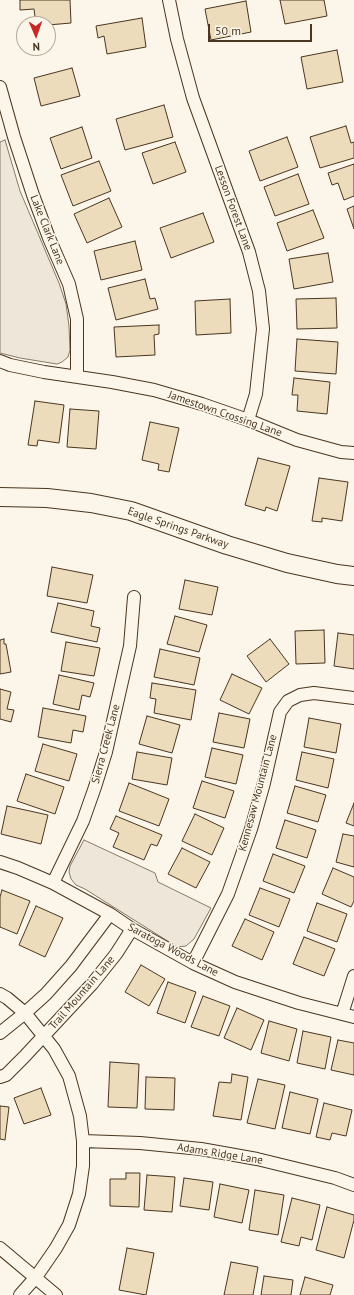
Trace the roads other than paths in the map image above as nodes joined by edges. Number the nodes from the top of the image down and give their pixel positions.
1 (170, 0) edge
2 (0, 87) edge
3 (0, 361) edge
4 (77, 377) junction
5 (248, 420) junction
6 (354, 453) edge
7 (0, 497) edge
8 (354, 576) edge
9 (134, 597) dead end
10 (354, 698) edge
11 (0, 862) edge
12 (53, 883) junction
13 (110, 914) junction
14 (132, 929) junction
15 (193, 963) junction
16 (354, 976) edge
17 (0, 994) edge
18 (25, 1013) junction
19 (348, 1015) edge
20 (0, 1033) edge
21 (44, 1036) junction
22 (0, 1077) edge
23 (83, 1141) junction
24 (354, 1185) edge
25 (0, 1248) edge
26 (36, 1277) junction
27 (20, 1295) edge
28 (56, 1295) edge

1 - 5 street, Lesson Forest Lane
2 - 4 street, Lake Clark Lane
3 - 4 street, Jamestown Crossing Lane
4 - 5 street, Jamestown Crossing Lane
5 - 6 street, Jamestown Crossing Lane
7 - 8 street, Eagle Springs Parkway
9 - 12 street, Sierra Creek Lane
10 - 15 street, Kennesaw Mountain Lane
11 - 12 street, Saratoga Woods Lane
12 - 13 street, Saratoga Woods Lane
13 - 14 street, Saratoga Woods Lane
13 - 18 street
14 - 15 street, Saratoga Woods Lane
14 - 21 street, Trail Mountain Lane
15 - 19 street, Saratoga Woods Lane
16 - 19 street
17 - 18 street
18 - 20 street
18 - 21 street
21 - 22 street, Trail Mountain Lane
21 - 23 street
23 - 24 street, Adams Ridge Lane
23 - 26 street
25 - 26 street
26 - 27 street
26 - 28 street

